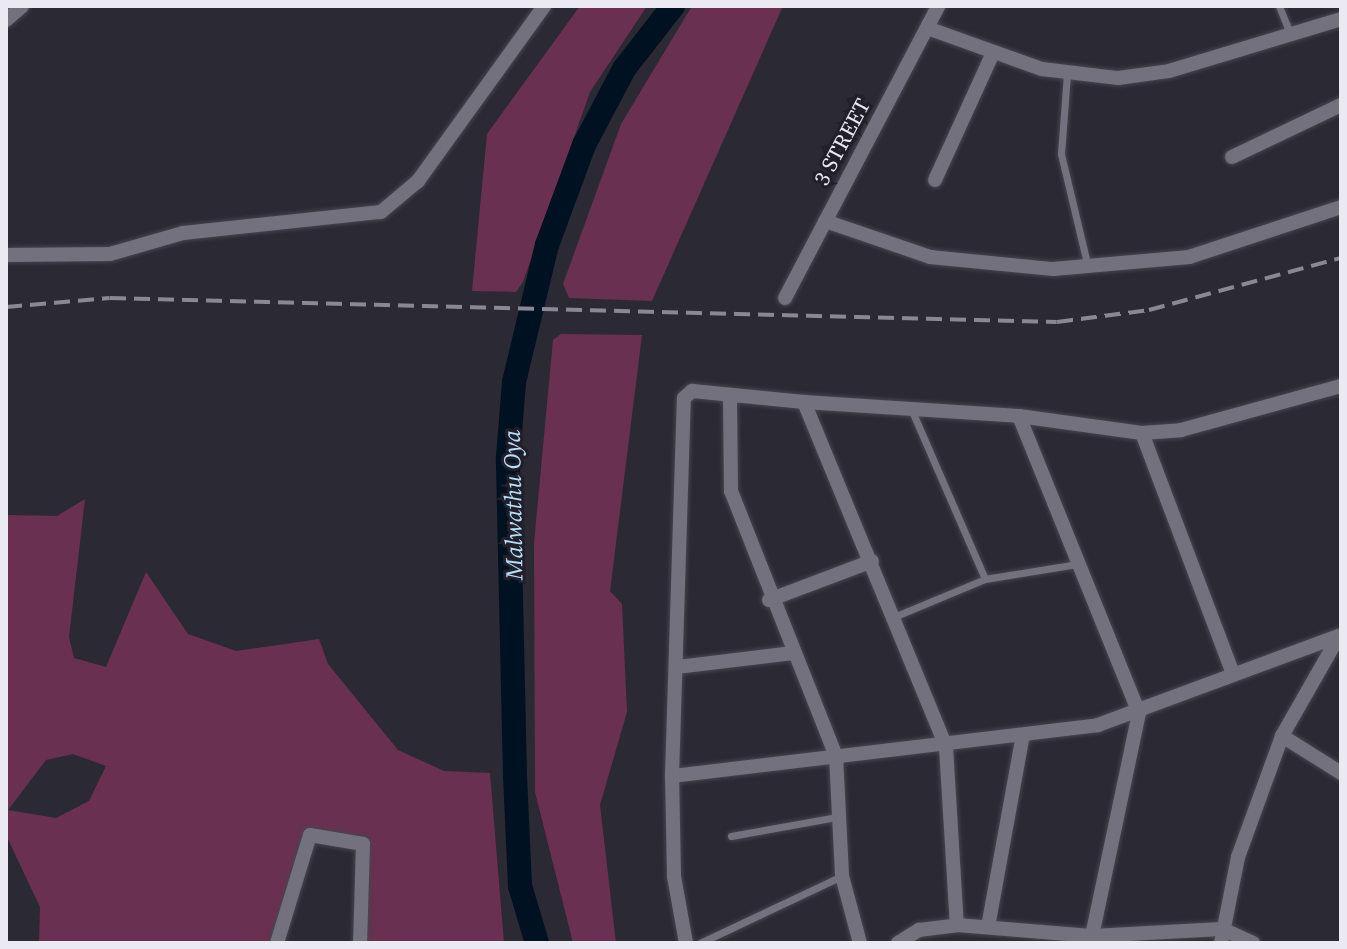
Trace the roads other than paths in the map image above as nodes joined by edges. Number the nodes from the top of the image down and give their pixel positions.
1 (22, 6) edge
2 (544, 6) edge
3 (938, 6) edge
4 (1279, 6) edge
5 (1341, 19) edge
6 (6, 20) edge
7 (930, 29) junction
8 (1290, 33) junction
9 (993, 53) junction
10 (1067, 74) junction
11 (1341, 105) edge
12 (1232, 157) dead end
13 (935, 180) dead end
14 (1341, 207) edge
15 (825, 221) junction
16 (7, 258) edge
17 (1088, 267) junction
18 (785, 298) dead end
19 (1341, 386) edge
20 (730, 396) junction
21 (804, 402) junction
22 (912, 411) junction
23 (1019, 416) junction
24 (1142, 433) junction
25 (872, 561) junction
26 (1079, 564) junction
27 (985, 579) junction
28 (769, 600) junction
29 (896, 616) junction
30 (1340, 636) edge
31 (792, 653) junction
32 (677, 667) junction
33 (1233, 674) junction
34 (1139, 713) junction
35 (1023, 735) junction
36 (1282, 736) junction
37 (946, 747) junction
38 (836, 756) junction
39 (1341, 773) edge
40 (672, 776) junction
41 (837, 817) junction
42 (731, 836) dead end
43 (842, 876) junction
44 (957, 925) junction
45 (988, 927) junction
46 (1092, 936) junction
47 (1221, 936) edge
48 (1068, 939) edge
49 (277, 943) edge
50 (360, 943) edge
51 (686, 943) edge
52 (700, 943) edge
53 (860, 943) edge
54 (898, 943) edge
55 (1253, 943) edge

1 - 6 street
2 - 16 street
3 - 7 street, 3 STREET
4 - 8 lane
5 - 8 street
7 - 9 street
7 - 15 street, 3 STREET
8 - 10 street
9 - 10 street
9 - 13 street
10 - 17 lane
11 - 12 street
14 - 17 street
15 - 17 street
15 - 18 street, 3 STREET
19 - 24 street
20 - 21 street
20 - 28 street
20 - 32 street
21 - 22 street
21 - 25 street
22 - 23 street
22 - 27 lane
23 - 24 street
23 - 26 street
24 - 33 street
25 - 28 street
25 - 29 street
26 - 27 lane
26 - 34 street
27 - 29 lane
28 - 31 street
29 - 37 street
30 - 33 street
30 - 36 street
31 - 32 street
31 - 38 street
32 - 40 street
33 - 34 street
34 - 35 street
34 - 46 street
35 - 37 street
35 - 45 street
36 - 39 street
36 - 47 street
37 - 38 street
37 - 44 street
38 - 40 street
38 - 41 street
40 - 51 street
41 - 42 lane
41 - 43 street
43 - 52 lane
43 - 53 street
44 - 45 street
44 - 54 street
45 - 48 street
46 - 47 street
46 - 48 street
47 - 55 street
49 - 50 street

